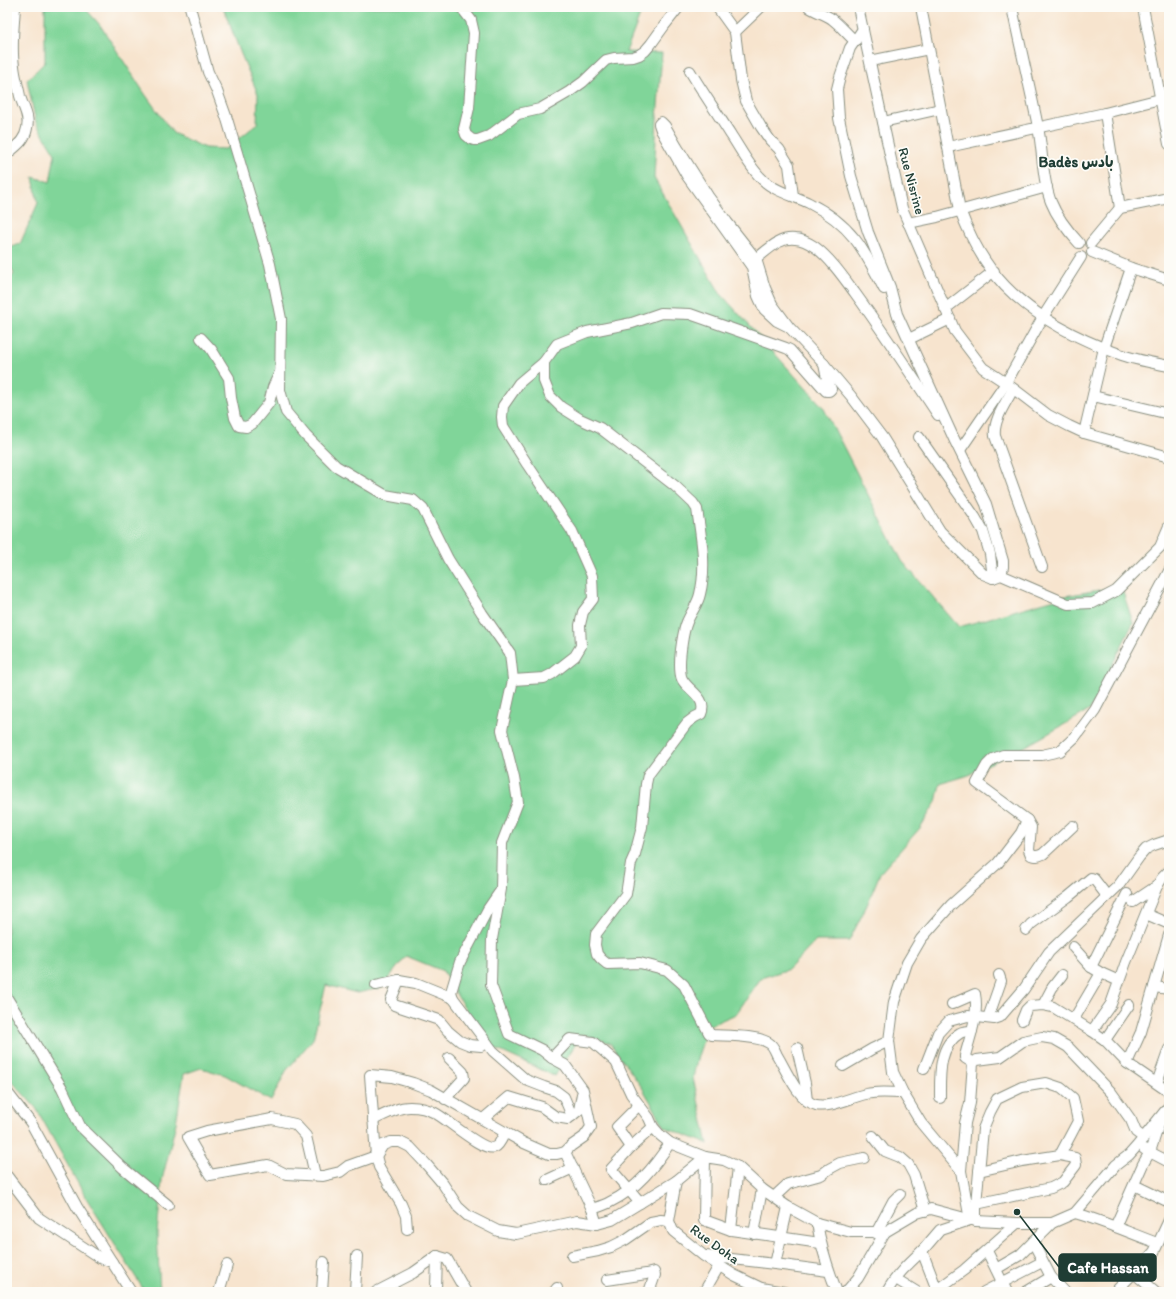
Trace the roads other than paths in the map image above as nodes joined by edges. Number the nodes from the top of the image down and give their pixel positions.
1 (15, 7) edge
2 (190, 7) edge
3 (461, 7) edge
4 (679, 7) edge
5 (717, 7) edge
6 (760, 7) edge
7 (809, 7) edge
8 (858, 7) edge
9 (922, 7) edge
10 (1012, 7) edge
11 (1143, 7) edge
12 (863, 29) junction
13 (735, 32) junction
14 (855, 41) junction
15 (929, 49) junction
16 (870, 61) junction
17 (690, 71) dead end
18 (1160, 99) junction
19 (940, 109) junction
20 (1105, 113) junction
21 (883, 122) junction
22 (1038, 128) junction
23 (1169, 144) edge
24 (948, 147) junction
25 (7, 154) edge
26 (1047, 187) junction
27 (793, 196) junction
28 (1169, 198) edge
29 (1120, 208) junction
30 (960, 210) junction
31 (908, 223) junction
32 (1079, 243) junction
33 (1091, 247) junction
34 (1081, 257) junction
35 (756, 259) junction
36 (1131, 268) junction
37 (994, 271) junction
38 (1169, 280) edge
39 (945, 309) junction
40 (897, 314) junction
41 (1043, 318) junction
42 (950, 320) junction
43 (789, 326) junction
44 (201, 338) dead end
45 (909, 339) junction
46 (1104, 348) junction
47 (544, 362) junction
48 (824, 364) junction
49 (1169, 366) edge
50 (280, 373) junction
51 (1009, 386) junction
52 (1093, 396) junction
53 (1169, 414) edge
54 (1084, 433) junction
55 (919, 437) dead end
56 (954, 439) junction
57 (960, 450) junction
58 (1169, 456) edge
59 (1169, 526) edge
60 (1042, 567) dead end
61 (1169, 570) edge
62 (997, 576) junction
63 (514, 680) junction
64 (1027, 820) junction
65 (1074, 826) dead end
66 (1169, 840) edge
67 (1168, 874) edge
68 (1119, 884) junction
69 (1157, 886) junction
70 (501, 889) junction
71 (1107, 896) junction
72 (1130, 898) junction
73 (1147, 910) junction
74 (1169, 924) edge
75 (1026, 930) dead end
76 (1169, 934) edge
77 (1073, 947) dead end
78 (1091, 967) junction
79 (1101, 973) junction
80 (999, 974) dead end
81 (1062, 975) dead end
82 (399, 980) junction
83 (1119, 981) junction
84 (376, 985) dead end
85 (1154, 987) junction
86 (1169, 989) edge
87 (7, 998) edge
88 (453, 998) junction
89 (952, 1004) dead end
90 (1043, 1005) junction
91 (1129, 1005) dead end
92 (974, 1016) junction
93 (988, 1018) junction
94 (1022, 1020) dead end
95 (1074, 1020) junction
96 (972, 1031) junction
97 (1092, 1031) junction
98 (1104, 1040) junction
99 (889, 1041) junction
100 (487, 1043) junction
101 (797, 1048) dead end
102 (1169, 1049) edge
103 (449, 1058) dead end
104 (552, 1058) junction
105 (972, 1063) junction
106 (1127, 1063) junction
107 (843, 1066) dead end
108 (924, 1069) dead end
109 (1157, 1083) junction
110 (583, 1090) junction
111 (7, 1092) edge
112 (1169, 1092) edge
113 (903, 1094) junction
114 (940, 1098) dead end
115 (445, 1099) junction
116 (807, 1100) junction
117 (639, 1105) junction
118 (1169, 1106) edge
119 (572, 1116) junction
120 (1161, 1117) junction
121 (482, 1119) junction
122 (373, 1120) junction
123 (653, 1127) junction
124 (505, 1132) junction
125 (873, 1136) dead end
126 (1140, 1142) junction
127 (670, 1143) junction
128 (631, 1147) junction
129 (565, 1152) junction
130 (1150, 1152) junction
131 (1060, 1155) junction
132 (376, 1156) junction
133 (705, 1157) junction
134 (864, 1158) dead end
135 (1169, 1162) edge
136 (738, 1167) junction
137 (573, 1168) junction
138 (961, 1171) junction
139 (979, 1171) junction
140 (315, 1175) junction
141 (7, 1176) edge
142 (548, 1180) dead end
143 (676, 1181) junction
144 (1134, 1185) junction
145 (762, 1189) junction
146 (629, 1190) junction
147 (900, 1194) dead end
148 (774, 1197) junction
149 (1169, 1202) edge
150 (640, 1203) junction
151 (976, 1204) junction
152 (168, 1205) dead end
153 (788, 1207) junction
154 (592, 1209) junction
155 (925, 1211) junction
156 (1075, 1213) junction
157 (973, 1220) junction
158 (1169, 1220) edge
159 (669, 1221) junction
160 (817, 1223) junction
161 (1017, 1223) junction
162 (1052, 1223) junction
163 (597, 1224) junction
164 (1115, 1228) junction
165 (407, 1229) dead end
166 (731, 1230) junction
167 (880, 1232) junction
168 (754, 1234) junction
169 (781, 1237) junction
170 (1033, 1242) junction
171 (820, 1243) junction
172 (1157, 1243) junction
173 (922, 1251) junction
174 (987, 1251) junction
175 (357, 1256) dead end
176 (437, 1256) junction
177 (572, 1256) dead end
178 (704, 1256) junction
179 (112, 1262) junction
180 (324, 1262) dead end
181 (1042, 1262) junction
182 (775, 1264) junction
183 (227, 1265) dead end
184 (719, 1266) junction
185 (996, 1268) junction
186 (828, 1272) junction
187 (1134, 1273) junction
188 (1051, 1277) junction
189 (896, 1279) junction
190 (607, 1280) dead end
191 (1004, 1288) edge
192 (766, 1291) edge
193 (935, 1291) edge
194 (131, 1292) edge
195 (219, 1292) edge
196 (322, 1292) edge
197 (355, 1292) edge
198 (376, 1292) edge
199 (437, 1292) edge
200 (466, 1292) edge
201 (649, 1292) edge
202 (704, 1292) edge
203 (784, 1292) edge
204 (837, 1292) edge
205 (846, 1292) edge
206 (887, 1292) edge
207 (917, 1292) edge
208 (984, 1292) edge
209 (1026, 1292) edge
210 (1064, 1292) edge
211 (1115, 1292) edge
212 (1156, 1292) edge

1 - 25 street
2 - 50 street
3 - 4 street
5 - 13 street
6 - 13 street
7 - 14 street
8 - 12 street, Rue Nisrine
9 - 15 street
10 - 22 street
11 - 18 street
12 - 14 street
12 - 16 street, Rue Nisrine
13 - 27 street
14 - 40 street
15 - 16 street
15 - 19 street
16 - 21 street, Rue Nisrine
17 - 27 street
18 - 20 street
18 - 23 street
19 - 21 street
19 - 24 street
20 - 22 street
20 - 29 street
21 - 31 street, Rue Nisrine
22 - 24 street
22 - 26 street
24 - 30 street
26 - 30 street
26 - 32 street
27 - 40 street
28 - 29 street
29 - 33 street
30 - 31 street
30 - 37 street
31 - 39 street, Rue Nisrine
32 - 33 street
32 - 34 street
33 - 34 street
33 - 36 street
34 - 41 street
35 - 43 street
35 - 43 street
35 - 56 street
36 - 38 street
36 - 46 street
37 - 39 street
37 - 41 street
39 - 42 street, Rue Nisrine
40 - 45 street
41 - 46 street
41 - 51 street
42 - 45 street
42 - 51 street, Rue Nisrine
43 - 48 street
44 - 50 street
45 - 56 street
46 - 49 street
46 - 52 street
47 - 48 street
47 - 63 street
47 - 116 street
48 - 62 street
50 - 63 street
51 - 54 street, Rue Nisrine
51 - 57 street
51 - 60 street
52 - 53 street
52 - 54 street
54 - 58 street, Rue Nisrine
55 - 62 street
56 - 57 street
57 - 62 street
59 - 62 street
61 - 64 street
63 - 70 street
64 - 65 street
64 - 99 street
66 - 68 street
67 - 69 street
68 - 71 street
68 - 72 street
69 - 72 street
69 - 73 street
70 - 88 street
70 - 104 street
71 - 75 street
71 - 93 street
72 - 73 street
72 - 78 street
73 - 74 street
73 - 83 street
76 - 85 street
77 - 78 street
78 - 79 street
79 - 83 street
79 - 95 street
80 - 93 street
81 - 90 street
82 - 84 street
82 - 88 street
82 - 100 street
83 - 97 street
85 - 86 street
85 - 106 street
87 - 152 street
88 - 100 street
89 - 92 street
90 - 94 street
90 - 95 street
91 - 98 street
92 - 93 street
92 - 96 street
92 - 108 street
95 - 97 street
96 - 105 street
96 - 114 street
97 - 98 street
98 - 106 street
99 - 107 street
99 - 113 street
100 - 119 street
101 - 116 street
102 - 109 street
103 - 115 street
104 - 110 street
104 - 117 street
105 - 126 street
105 - 138 street
106 - 109 street
109 - 112 street
110 - 119 street
110 - 129 street
111 - 179 street
113 - 116 street
113 - 138 street
115 - 121 street
115 - 122 street
117 - 123 street
117 - 128 street
118 - 120 street
119 - 121 street
120 - 126 street
120 - 130 street
121 - 124 street
122 - 124 street
122 - 132 street
123 - 127 street
123 - 128 street
124 - 129 street
125 - 155 street
126 - 130 street
126 - 156 street
127 - 133 street
127 - 146 street
128 - 146 street
129 - 137 street
130 - 135 street
130 - 144 street
131 - 139 street
131 - 139 street
131 - 151 street
132 - 140 street
132 - 163 street
132 - 165 street
133 - 136 street
133 - 143 street
133 - 166 street
134 - 148 street
136 - 145 street
136 - 166 street
137 - 142 street
137 - 154 street
138 - 157 street
139 - 151 street
140 - 140 street
141 - 179 street
143 - 150 street
143 - 159 street
144 - 149 street
144 - 164 street
145 - 148 street
145 - 168 street
146 - 150 street
146 - 154 street
147 - 167 street
148 - 153 street
150 - 163 street
151 - 157 street
153 - 160 street
153 - 169 street
154 - 163 street
155 - 157 street
155 - 167 street
156 - 162 street
156 - 164 street
157 - 161 street
157 - 173 street
158 - 172 street
159 - 177 street
159 - 178 street, Rue Doha
160 - 167 street
160 - 171 street
161 - 162 street
161 - 174 street
162 - 170 street
164 - 172 street
166 - 168 street
167 - 205 street
168 - 169 street
169 - 171 street
169 - 182 street
170 - 181 street
170 - 185 street
171 - 186 street
172 - 187 street
173 - 189 street
173 - 193 street
174 - 185 street
174 - 193 street
175 - 197 street
176 - 198 street
176 - 199 street
176 - 200 street
178 - 182 street
178 - 184 street, Rue Doha
179 - 194 street
180 - 196 street
181 - 188 street
181 - 191 street
182 - 186 street
183 - 195 street
184 - 192 street, Rue Doha
184 - 202 street
185 - 191 street
186 - 204 street
187 - 211 street
187 - 212 street
188 - 209 street
188 - 210 street
189 - 206 street
189 - 207 street
190 - 201 street
191 - 208 street
192 - 203 street, Rue Doha

